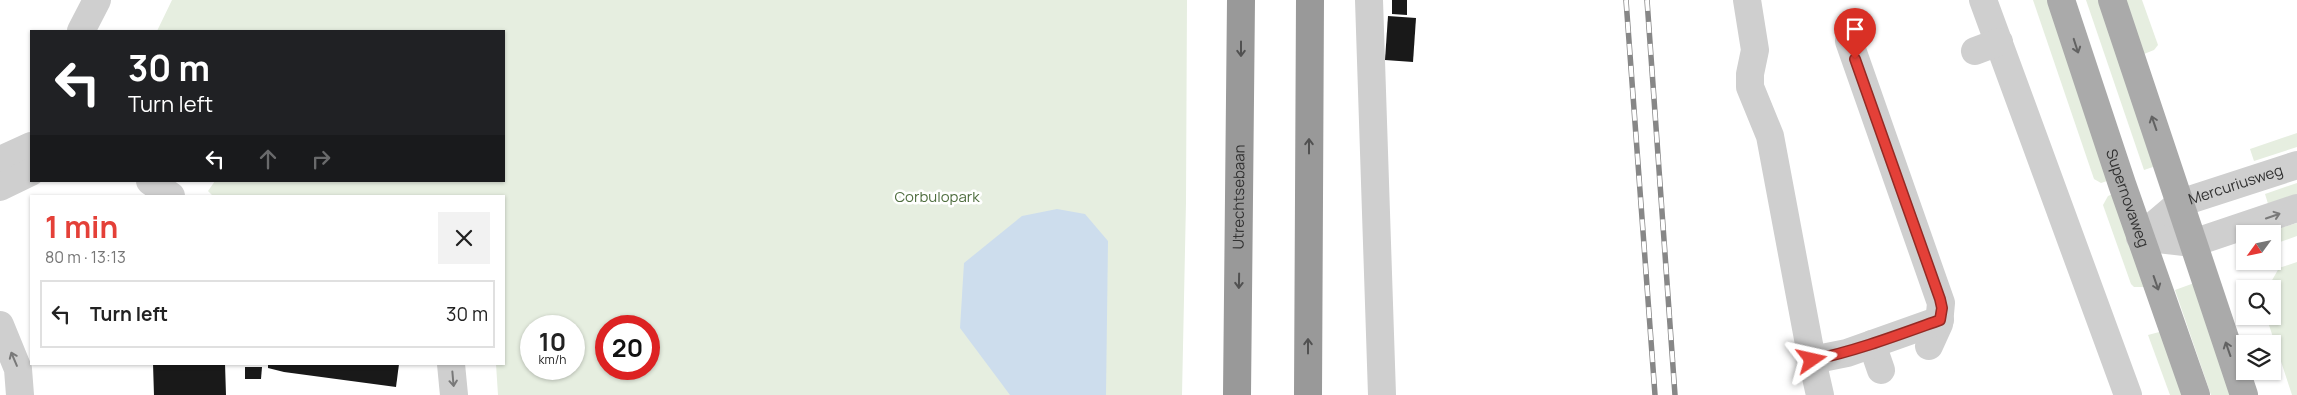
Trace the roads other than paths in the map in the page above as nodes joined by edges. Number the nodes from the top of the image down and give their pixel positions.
1 (97, 0) edge
2 (1241, 0) edge
3 (1310, 0) edge
4 (1369, 0) edge
5 (1747, 0) edge
6 (1983, 0) edge
7 (2061, 0) edge
8 (2112, 0) edge
9 (82, 30) edge
10 (1849, 41) dead end
11 (30, 146) edge
12 (0, 160) edge
13 (2297, 165) edge
14 (30, 172) edge
15 (151, 182) edge
16 (0, 187) edge
17 (170, 195) edge
18 (2180, 203) junction
19 (2297, 208) edge
20 (2140, 237) junction
21 (2193, 243) junction
22 (1940, 320) junction
23 (0, 325) edge
24 (1872, 344) junction
25 (1929, 346) dead end
26 (1812, 360) junction
27 (451, 365) edge
28 (1881, 370) dead end
29 (20, 395) edge
30 (454, 395) edge
31 (1237, 395) edge
32 (1308, 395) edge
33 (1382, 395) edge
34 (1820, 395) edge
35 (2128, 395) edge
36 (2196, 395) edge
37 (2244, 395) edge

1 - 9 street
2 -> 31 highway, Utrechtsebaan
32 -> 3 highway
4 - 33 street
5 - 26 street
6 - 35 street
7 -> 20 main road, Supernovaweg
18 -> 8 main road
10 - 22 street
11 - 12 street
13 - 18 street, Mercuriusweg
14 - 16 street
15 - 17 street
18 - 20 street, Mercuriusweg
18 - 21 main road
21 -> 19 street
20 - 21 street
20 -> 36 main road, Supernovaweg
37 -> 21 main road
22 - 24 street
22 - 25 street
29 -> 23 street
24 - 26 street
24 - 28 street
26 - 34 street
27 -> 30 street

